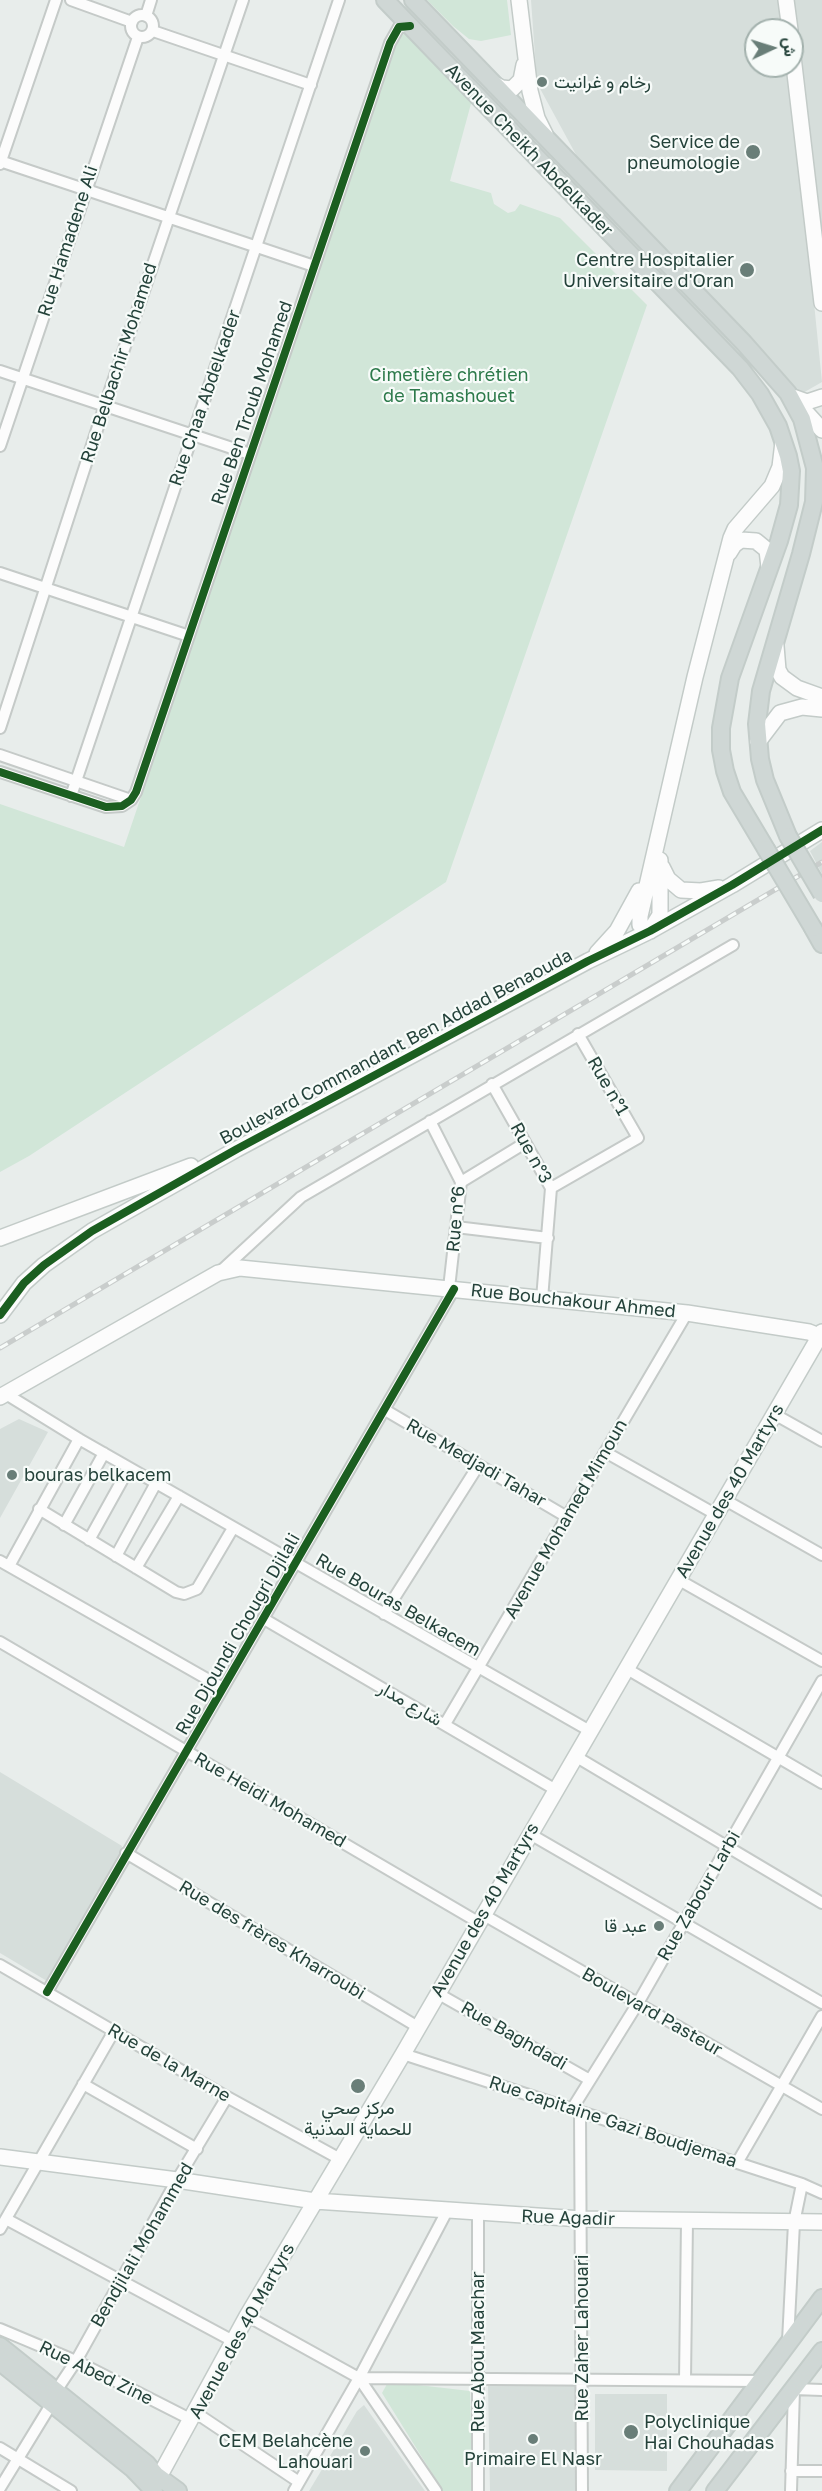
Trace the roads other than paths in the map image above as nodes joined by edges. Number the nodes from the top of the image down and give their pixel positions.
1 (56, 0) edge
2 (71, 0) edge
3 (151, 0) edge
4 (243, 0) edge
5 (339, 0) edge
6 (386, 0) edge
7 (413, 0) edge
8 (519, 0) edge
9 (786, 0) edge
10 (146, 16) junction
11 (788, 18) edge
12 (132, 22) junction
13 (410, 26) junction
14 (153, 31) junction
15 (138, 37) junction
16 (224, 56) junction
17 (525, 59) junction
18 (796, 78) edge
19 (493, 83) junction
20 (311, 84) junction
21 (544, 136) junction
22 (525, 145) junction
23 (0, 162) edge
24 (85, 189) junction
25 (168, 217) junction
26 (256, 247) junction
27 (314, 266) junction
28 (822, 303) edge
29 (0, 371) edge
30 (23, 378) junction
31 (788, 393) junction
32 (822, 397) edge
33 (105, 405) junction
34 (822, 430) edge
35 (192, 435) junction
36 (783, 439) junction
37 (0, 446) edge
38 (250, 454) junction
39 (728, 556) junction
40 (769, 567) junction
41 (0, 573) edge
42 (45, 588) junction
43 (132, 617) junction
44 (776, 633) junction
45 (189, 636) junction
46 (822, 697) edge
47 (822, 709) edge
48 (0, 728) edge
49 (758, 742) junction
50 (0, 755) edge
51 (0, 772) edge
52 (75, 780) junction
53 (71, 796) junction
54 (131, 800) junction
55 (822, 830) edge
56 (658, 841) junction
57 (660, 860) junction
58 (732, 885) junction
59 (822, 894) edge
60 (650, 931) junction
61 (822, 944) edge
62 (733, 945) dead end
63 (588, 961) junction
64 (579, 1034) junction
65 (492, 1084) junction
66 (430, 1121) junction
67 (525, 1143) junction
68 (237, 1149) junction
69 (461, 1182) junction
70 (551, 1188) junction
71 (456, 1227) junction
72 (0, 1238) edge
73 (548, 1238) junction
74 (219, 1273) junction
75 (452, 1289) junction
76 (542, 1299) junction
77 (687, 1313) junction
78 (1, 1314) edge
79 (821, 1335) edge
80 (3, 1395) edge
81 (385, 1410) junction
82 (774, 1414) junction
83 (79, 1439) junction
84 (822, 1441) edge
85 (605, 1452) junction
86 (104, 1453) junction
87 (478, 1466) junction
88 (129, 1468) junction
89 (156, 1483) junction
90 (179, 1496) junction
91 (725, 1500) junction
92 (39, 1509) junction
93 (717, 1515) junction
94 (567, 1517) junction
95 (64, 1525) junction
96 (233, 1528) junction
97 (89, 1540) junction
98 (822, 1555) edge
99 (116, 1556) junction
100 (5, 1564) edge
101 (296, 1564) junction
102 (136, 1568) junction
103 (679, 1580) junction
104 (384, 1614) junction
105 (264, 1619) junction
106 (0, 1642) edge
107 (822, 1661) edge
108 (479, 1669) junction
109 (627, 1669) junction
110 (822, 1681) edge
111 (224, 1688) junction
112 (445, 1724) junction
113 (590, 1731) junction
114 (188, 1752) junction
115 (575, 1756) junction
116 (778, 1757) junction
117 (822, 1783) edge
118 (555, 1790) junction
119 (530, 1834) junction
120 (727, 1847) junction
121 (126, 1853) junction
122 (822, 1903) edge
123 (480, 1918) junction
124 (684, 1922) junction
125 (0, 1965) edge
126 (47, 1992) junction
127 (437, 1993) junction
128 (638, 2003) junction
129 (822, 2004) edge
130 (822, 2016) edge
131 (418, 2027) junction
132 (114, 2031) junction
133 (403, 2054) junction
134 (590, 2080) junction
135 (83, 2084) junction
136 (781, 2086) junction
137 (227, 2097) junction
138 (822, 2109) edge
139 (576, 2111) junction
140 (197, 2149) junction
141 (0, 2157) edge
142 (340, 2159) junction
143 (37, 2162) junction
144 (737, 2163) junction
145 (177, 2180) junction
146 (802, 2184) junction
147 (822, 2193) edge
148 (315, 2201) junction
149 (447, 2211) junction
150 (478, 2213) junction
151 (6, 2219) junction
152 (582, 2219) junction
153 (687, 2221) junction
154 (822, 2222) edge
155 (794, 2223) junction
156 (0, 2229) edge
157 (121, 2282) junction
158 (822, 2298) edge
159 (247, 2316) junction
160 (0, 2329) edge
161 (234, 2341) junction
162 (788, 2344) junction
163 (0, 2346) edge
164 (822, 2351) edge
165 (76, 2361) junction
166 (0, 2362) edge
167 (359, 2378) junction
168 (477, 2379) junction
169 (582, 2380) junction
170 (685, 2380) junction
171 (762, 2381) junction
172 (794, 2389) junction
173 (822, 2390) edge
174 (54, 2397) junction
175 (194, 2416) junction
176 (0, 2448) edge
177 (18, 2459) junction
178 (791, 2470) junction
179 (822, 2471) edge
180 (297, 2486) edge
181 (155, 2487) edge
182 (0, 2488) edge
183 (71, 2491) edge
184 (178, 2491) edge
185 (436, 2491) edge
186 (478, 2491) edge
187 (582, 2491) edge
188 (678, 2491) edge
189 (715, 2491) edge
190 (791, 2491) edge

1 - 23 street
2 - 12 street
3 - 10 street
4 - 16 street, Rue Belbachir Mohamed
5 - 20 street, Rue Chaa Abdelkader
6 - 13 main road, Avenue Cheikh Abdelkader
7 - 19 main road, Avenue Cheikh Abdelkader
8 - 17 street
9 - 11 street
10 - 12 street
10 - 14 street
12 - 15 street
13 - 22 main road, Avenue Cheikh Abdelkader
13 - 27 street, Rue Ben Troub Mohamed
14 - 15 street
14 - 16 street
15 - 24 street, Rue Hamadene Ali
16 - 20 street
16 - 25 street, Rue Belbachir Mohamed
17 - 19 street
17 - 21 street
18 - 28 street
19 - 21 main road, Avenue Cheikh Abdelkader
20 - 26 street, Rue Chaa Abdelkader
21 - 22 main road
21 - 31 main road, Avenue Cheikh Abdelkader
22 - 36 main road, Avenue Cheikh Abdelkader
23 - 24 street
24 - 25 street
24 - 30 street, Rue Hamadene Ali
25 - 26 street
25 - 33 street, Rue Belbachir Mohamed
26 - 27 street
26 - 35 street, Rue Chaa Abdelkader
27 - 38 street, Rue Ben Troub Mohamed
29 - 30 street
30 - 33 street
30 - 37 street, Rue Hamadene Ali
31 - 32 street
31 - 34 street
31 - 44 main road, Avenue Cheikh Abdelkader
33 - 35 street
33 - 42 street, Rue Belbachir Mohamed
35 - 38 street
35 - 43 street, Rue Chaa Abdelkader
36 - 39 street
36 - 40 main road, Avenue Cheikh Abdelkader
38 - 45 street, Rue Ben Troub Mohamed
39 - 40 street
39 - 56 street
40 - 61 main road, Avenue Cheikh Abdelkader, bridge
41 - 42 street
42 - 43 street
42 - 48 street, Rue Belbachir Mohamed
43 - 45 street
43 - 52 street, Rue Chaa Abdelkader
44 - 46 street
44 - 49 main road, Avenue Cheikh Abdelkader
45 - 54 street, Rue Ben Troub Mohamed
47 - 49 street
49 - 59 main road, Avenue Cheikh Abdelkader, bridge
50 - 52 street
51 - 53 street
52 - 53 street, Rue Chaa Abdelkader
52 - 54 street
53 - 54 street
55 - 58 street, Boulevard Commandant Ben Addad Benaouda
56 - 57 street
56 - 60 street
56 - 63 street
57 - 58 street
57 - 60 street
58 - 60 street, Boulevard Commandant Ben Addad Benaouda
60 - 63 street, Boulevard Commandant Ben Addad Benaouda
62 - 64 street
63 - 68 street, Boulevard Commandant Ben Addad Benaouda
64 - 65 street
64 - 70 street, Rue n°1
65 - 66 street
65 - 67 street, Rue n°3
66 - 69 street, Rue n°6
66 - 74 street
67 - 69 street
67 - 70 street, Rue n°3
68 - 72 street
68 - 78 street, Boulevard Commandant Ben Addad Benaouda
69 - 71 street, Rue n°6
70 - 73 street, Rue n°3
71 - 73 street
71 - 75 street, Rue n°6
73 - 76 street, Rue n°3
74 - 75 street, Rue Bouchakour Ahmed
74 - 80 street
75 - 76 street, Rue Bouchakour Ahmed
75 - 81 street, Rue Djoundi Chougri Djilali
76 - 77 street, Rue Bouchakour Ahmed
77 - 79 street, Rue Bouchakour Ahmed
77 - 85 street, Avenue Mohamed Mimoun
79 - 82 street, Avenue des 40 Martyrs
80 - 83 street, Rue Bouras Belkacem
81 - 87 street, Rue Medjadi Tahar
81 - 101 street, Rue Djoundi Chougri Djilali
82 - 84 street
82 - 91 street, Avenue des 40 Martyrs
83 - 86 street, Rue Bouras Belkacem
83 - 92 street
85 - 93 street
85 - 94 street, Avenue Mohamed Mimoun
86 - 88 street, Rue Bouras Belkacem
86 - 95 street
87 - 94 street, Rue Medjadi Tahar
87 - 104 street
88 - 89 street, Rue Bouras Belkacem
88 - 97 street
89 - 90 street, Rue Bouras Belkacem
89 - 99 street
90 - 96 street, Rue Bouras Belkacem
90 - 102 street
91 - 93 street, Avenue des 40 Martyrs
91 - 98 street
92 - 95 street
92 - 100 street
93 - 103 street, Avenue des 40 Martyrs
94 - 108 street, Avenue Mohamed Mimoun
95 - 97 street
96 - 101 street, Rue Bouras Belkacem
96 - 102 street
97 - 99 street
99 - 102 street
100 - 111 street
101 - 104 street, Rue Bouras Belkacem
101 - 105 street, Rue Djoundi Chougri Djilali
103 - 107 street
103 - 109 street, Avenue des 40 Martyrs
104 - 108 street, Rue Bouras Belkacem
105 - 111 street, Rue Djoundi Chougri Djilali
105 - 112 street, شارع مدار
106 - 114 street, Rue Heidi Mohamed
108 - 112 street, Avenue Mohamed Mimoun
108 - 113 street, Rue Bouras Belkacem
109 - 113 street, Avenue des 40 Martyrs
109 - 116 street
110 - 116 street, Rue Zabour Larbi
111 - 114 street, Rue Djoundi Chougri Djilali
112 - 118 street, شارع مدار
113 - 115 street, Avenue des 40 Martyrs
114 - 121 street, Rue Djoundi Chougri Djilali
114 - 123 street, Rue Heidi Mohamed
115 - 118 street, Avenue des 40 Martyrs
115 - 120 street
116 - 117 street
116 - 120 street, Rue Zabour Larbi
118 - 119 street, Avenue des 40 Martyrs
119 - 123 street, Avenue des 40 Martyrs
119 - 124 street
120 - 122 street
120 - 124 street, Rue Zabour Larbi
121 - 126 street, Rue Djoundi Chougri Djilali
121 - 131 street, Rue des frères Kharroubi
123 - 127 street, Avenue des 40 Martyrs
123 - 128 street, Boulevard Pasteur
124 - 128 street, Rue Zabour Larbi
124 - 129 street
125 - 126 street, Rue de la Marne
126 - 132 street, Rue de la Marne
127 - 131 street, Avenue des 40 Martyrs
127 - 134 street, Rue Baghdadi
128 - 134 street, Rue Zabour Larbi
128 - 136 street, Boulevard Pasteur
130 - 136 street
131 - 133 street, Avenue des 40 Martyrs
132 - 135 street
132 - 137 street, Rue de la Marne
133 - 139 street, Rue capitaine Gazi Boudjemaa
133 - 142 street, Avenue des 40 Martyrs
134 - 139 street, Rue Zabour Larbi
135 - 140 street
135 - 143 street
136 - 138 street, Boulevard Pasteur
136 - 144 street
137 - 140 street, Bendjilali Mohammed
137 - 142 street, Rue de la Marne
139 - 144 street, Rue capitaine Gazi Boudjemaa
139 - 152 street, Rue Zaher Lahouari
140 - 145 street, Bendjilali Mohammed
141 - 143 street, Rue Agadir
142 - 148 street, Avenue des 40 Martyrs
143 - 145 street, Rue Agadir
143 - 151 street
144 - 146 street, Rue capitaine Gazi Boudjemaa
145 - 148 street, Rue Agadir
145 - 157 street, Bendjilali Mohammed
146 - 147 street, Rue capitaine Gazi Boudjemaa
146 - 155 street
148 - 149 street, Rue Agadir
148 - 159 street, Avenue des 40 Martyrs
149 - 150 street, Rue Agadir
149 - 167 street
150 - 152 street, Rue Agadir
150 - 168 street, Rue Abou Maachar
151 - 156 street
151 - 157 street
152 - 153 street, Rue Agadir
152 - 169 street, Rue Zaher Lahouari
153 - 155 street, Rue Agadir
153 - 170 street
154 - 155 street, Rue Agadir
155 - 162 street
157 - 161 street
157 - 165 street, Bendjilali Mohammed
158 - 162 main road
159 - 161 street, Avenue des 40 Martyrs
159 - 167 street
160 - 165 street, Rue Abed Zine
161 - 175 street, Avenue des 40 Martyrs
162 - 171 main road
163 - 174 main road
164 - 172 main road
165 - 174 street, Bendjilali Mohammed
165 - 175 street, Rue Abed Zine
166 - 174 main road
167 - 168 street
167 - 180 street
167 - 185 street
168 - 169 street
168 - 186 street, Rue Abou Maachar
169 - 170 street
169 - 187 street, Rue Zaher Lahouari
170 - 171 street
171 - 188 main road
172 - 173 street
172 - 178 street
172 - 189 main road
174 - 177 street, Bendjilali Mohammed
174 - 181 main road
175 - 180 street, Rue Abed Zine
175 - 181 street, Avenue des 40 Martyrs
176 - 177 street
177 - 182 street, Bendjilali Mohammed
177 - 183 street
178 - 179 street
178 - 190 street
181 - 184 main road

